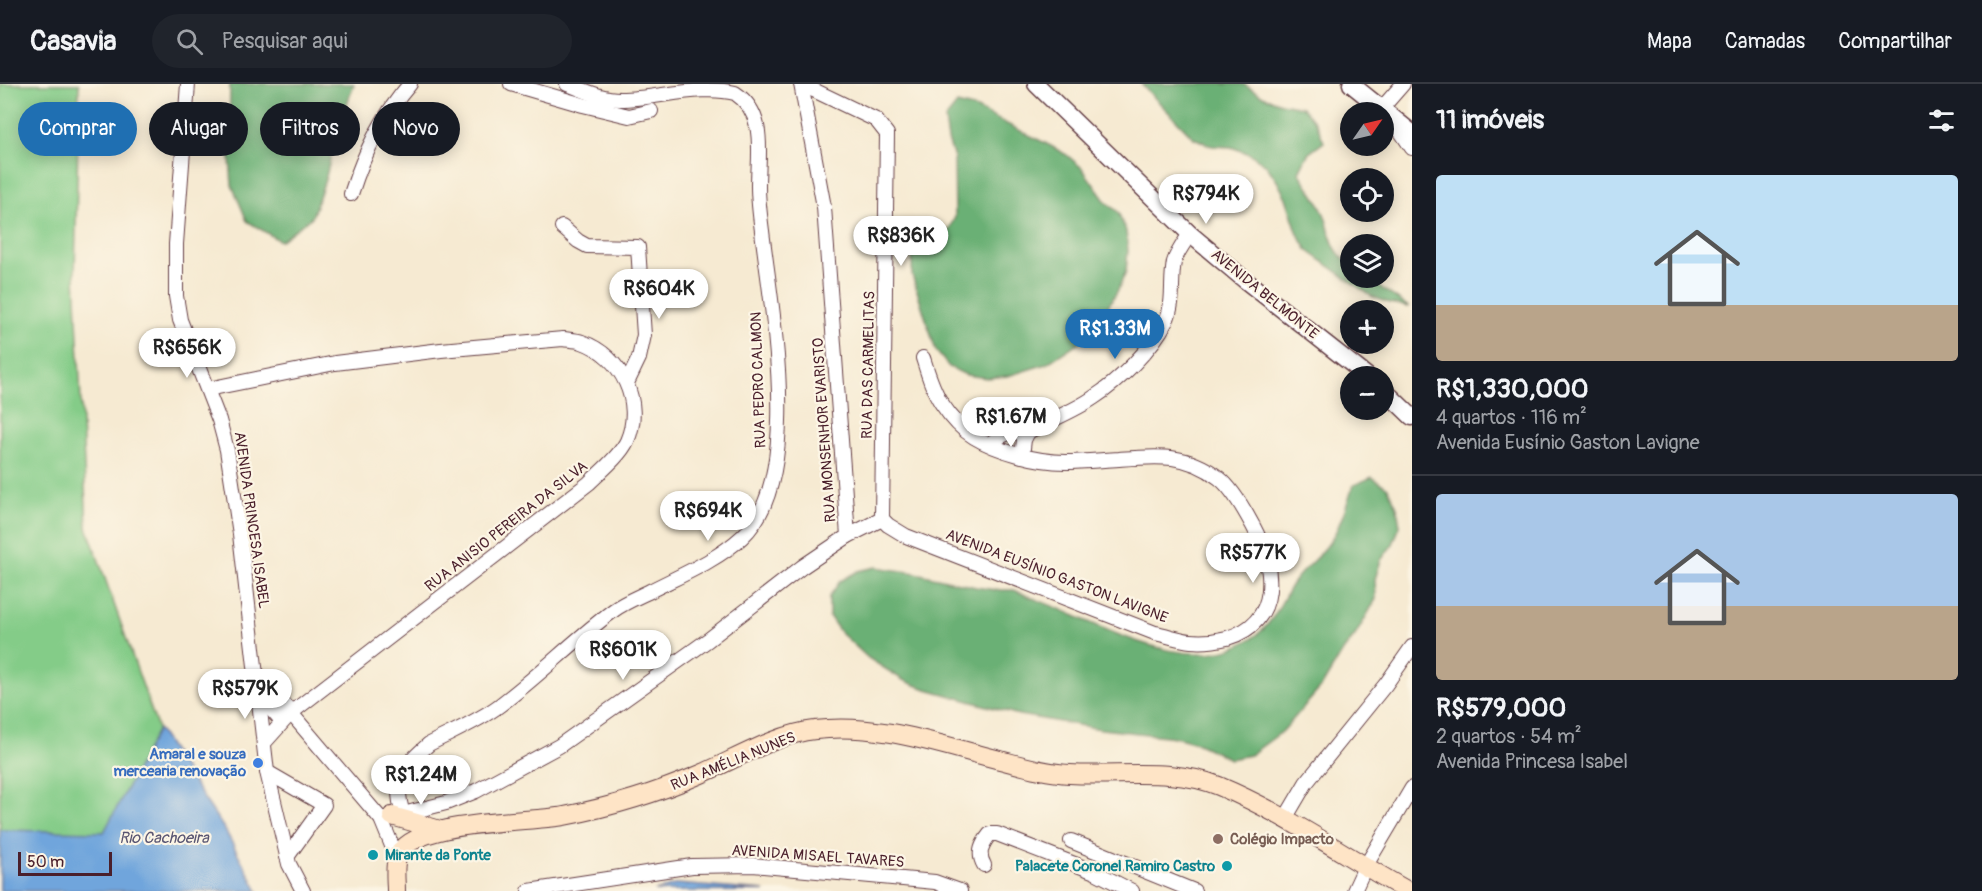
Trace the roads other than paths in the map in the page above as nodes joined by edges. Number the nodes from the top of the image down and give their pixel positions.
1 (189, 84) edge
2 (411, 84) edge
3 (512, 84) edge
4 (567, 84) edge
5 (801, 84) edge
6 (1036, 84) edge
7 (1351, 84) edge
8 (1403, 84) edge
9 (1374, 102) edge
10 (1387, 102) edge
11 (651, 111) dead end
12 (1394, 118) edge
13 (1406, 129) edge
14 (1412, 148) edge
15 (351, 194) dead end
16 (562, 227) dead end
17 (1190, 234) junction
18 (923, 358) dead end
19 (1354, 366) edge
20 (627, 383) junction
21 (208, 389) junction
22 (1394, 400) edge
23 (1412, 417) edge
24 (1028, 432) junction
25 (989, 444) junction
26 (1022, 456) junction
27 (882, 519) junction
28 (848, 536) junction
29 (1412, 647) edge
30 (256, 672) junction
31 (257, 693) junction
32 (287, 718) junction
33 (264, 743) junction
34 (267, 772) junction
35 (1412, 788) edge
36 (392, 816) junction
37 (1286, 817) junction
38 (440, 830) junction
39 (1071, 841) dead end
40 (288, 857) junction
41 (984, 865) dead end
42 (1365, 867) junction
43 (396, 874) edge
44 (303, 891) edge
45 (529, 891) edge
46 (960, 891) edge
47 (1132, 891) edge
48 (1194, 891) edge
49 (1353, 891) edge
50 (1408, 891) edge

1 - 21 street, AVENIDA PRINCESA ISABEL
2 - 15 street
3 - 11 street
4 - 36 street, RUA PEDRO CALMON
5 - 27 street, RUA DAS CARMELITAS
5 - 28 street, RUA MONSENHOR EVARISTO
6 - 17 street, AVENIDA BELMONTE
7 - 9 street
8 - 10 street
12 - 13 street
13 - 14 street
16 - 20 street
17 - 19 street, AVENIDA BELMONTE
17 - 24 street
18 - 25 street, AVENIDA EUSÍNIO GASTON LAVIGNE
20 - 21 street, RUA ANISIO PEREIRA DA SILVA
20 - 32 street, RUA ANISIO PEREIRA DA SILVA
21 - 30 street, AVENIDA PRINCESA ISABEL
22 - 23 street
24 - 25 street
24 - 26 street
25 - 26 street, AVENIDA EUSÍNIO GASTON LAVIGNE
26 - 27 street, AVENIDA EUSÍNIO GASTON LAVIGNE
27 - 28 street
28 - 36 street, RUA MONSENHOR EVARISTO
29 - 37 street
30 - 31 street, AVENIDA PRINCESA ISABEL
30 - 32 street
31 - 32 street
31 - 33 street, AVENIDA PRINCESA ISABEL
32 - 33 street, RUA ANISIO PEREIRA DA SILVA
32 - 36 street
33 - 34 street, AVENIDA PRINCESA ISABEL
34 - 40 street, AVENIDA PRINCESA ISABEL
34 - 40 street
35 - 42 street
36 - 38 main road
36 - 43 street
37 - 38 main road, RUA AMÉLIA NUNES
37 - 42 main road, RUA AMÉLIA NUNES
38 - 43 main road, RUA AMÉLIA NUNES
39 - 48 street
40 - 44 street, AVENIDA PRINCESA ISABEL
41 - 47 street
42 - 49 street
42 - 50 main road, RUA AMÉLIA NUNES
45 - 46 street, AVENIDA MISAEL TAVARES

